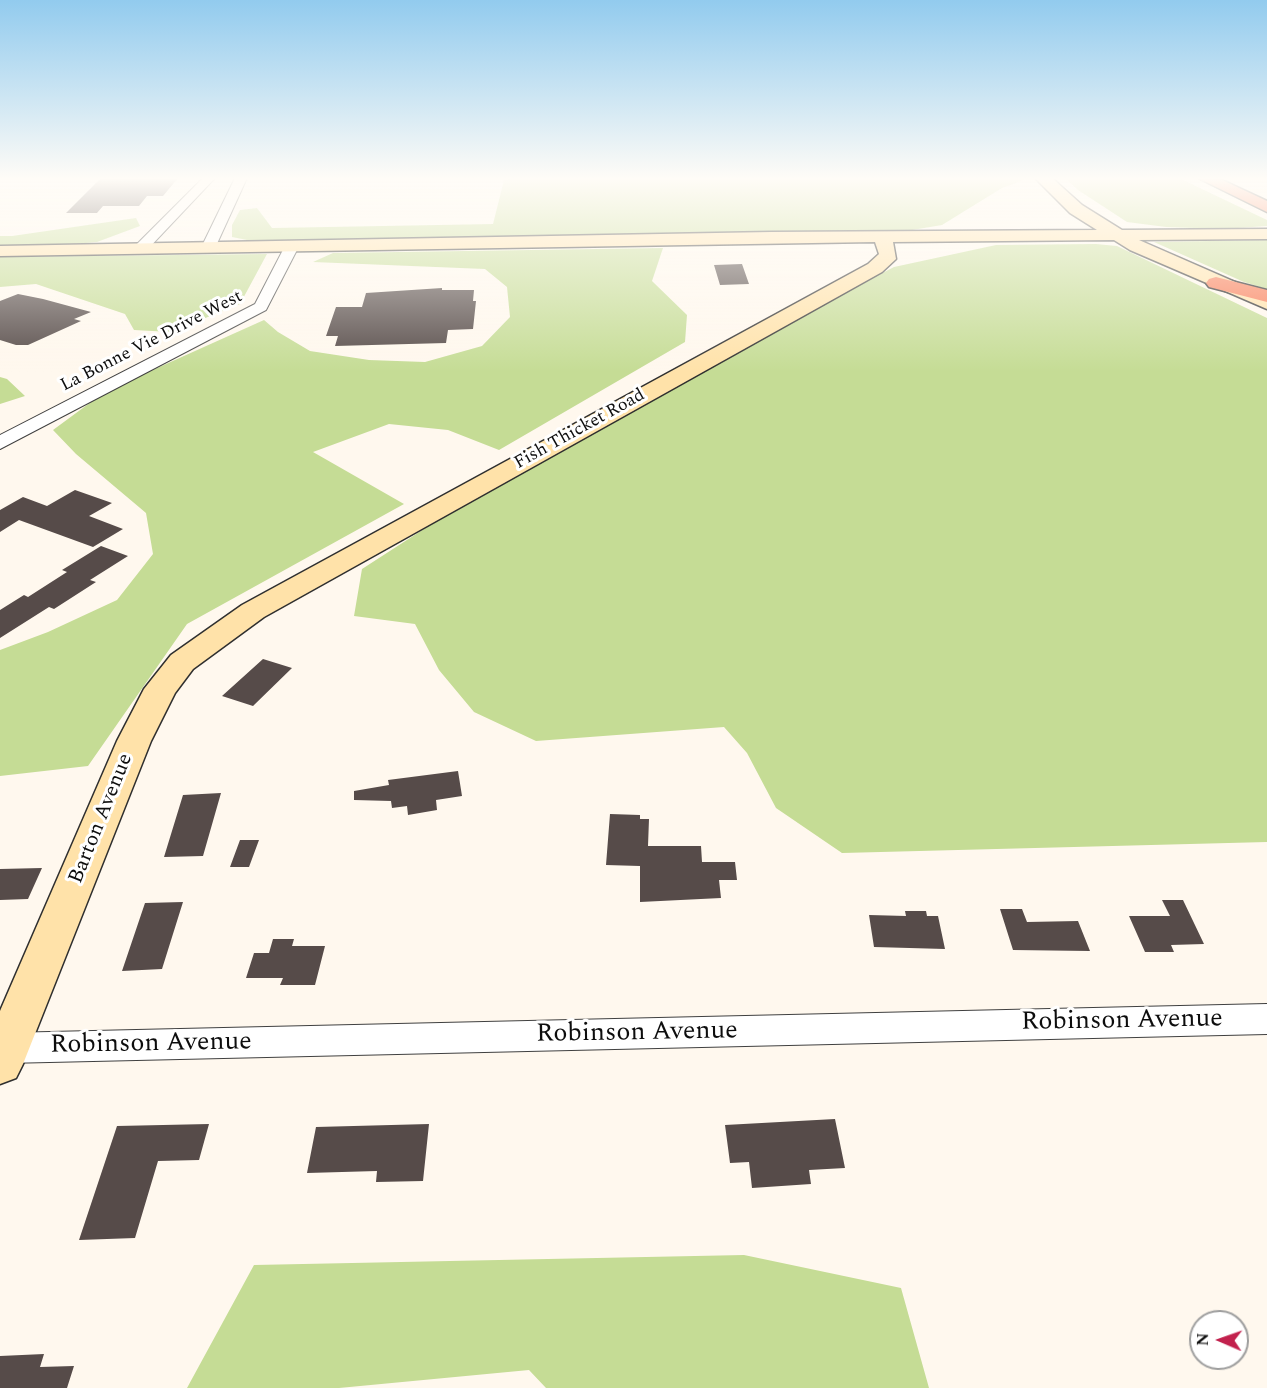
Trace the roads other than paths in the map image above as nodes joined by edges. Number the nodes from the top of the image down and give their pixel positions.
1 (146, 243) edge
2 (210, 243) edge
3 (504, 243) edge
4 (885, 243) edge
5 (1132, 243) edge
6 (292, 246) junction
7 (208, 248) junction
8 (140, 249) junction
9 (0, 251) edge
10 (1216, 283) junction
11 (1267, 296) edge
12 (1267, 303) edge
13 (0, 442) edge
14 (253, 611) joint
15 (1267, 1019) edge
16 (3, 1056) edge

1 - 8 street
2 - 7 street
3 - 6 street
4 - 14 street, Fish Thicket Road
5 - 10 street
6 - 7 street
6 - 13 street, La Bonne Vie Drive West
7 - 8 street
8 - 9 street
10 - 11 highway
10 - 12 street
14 - 16 street, Barton Avenue
15 - 16 street, Robinson Avenue

